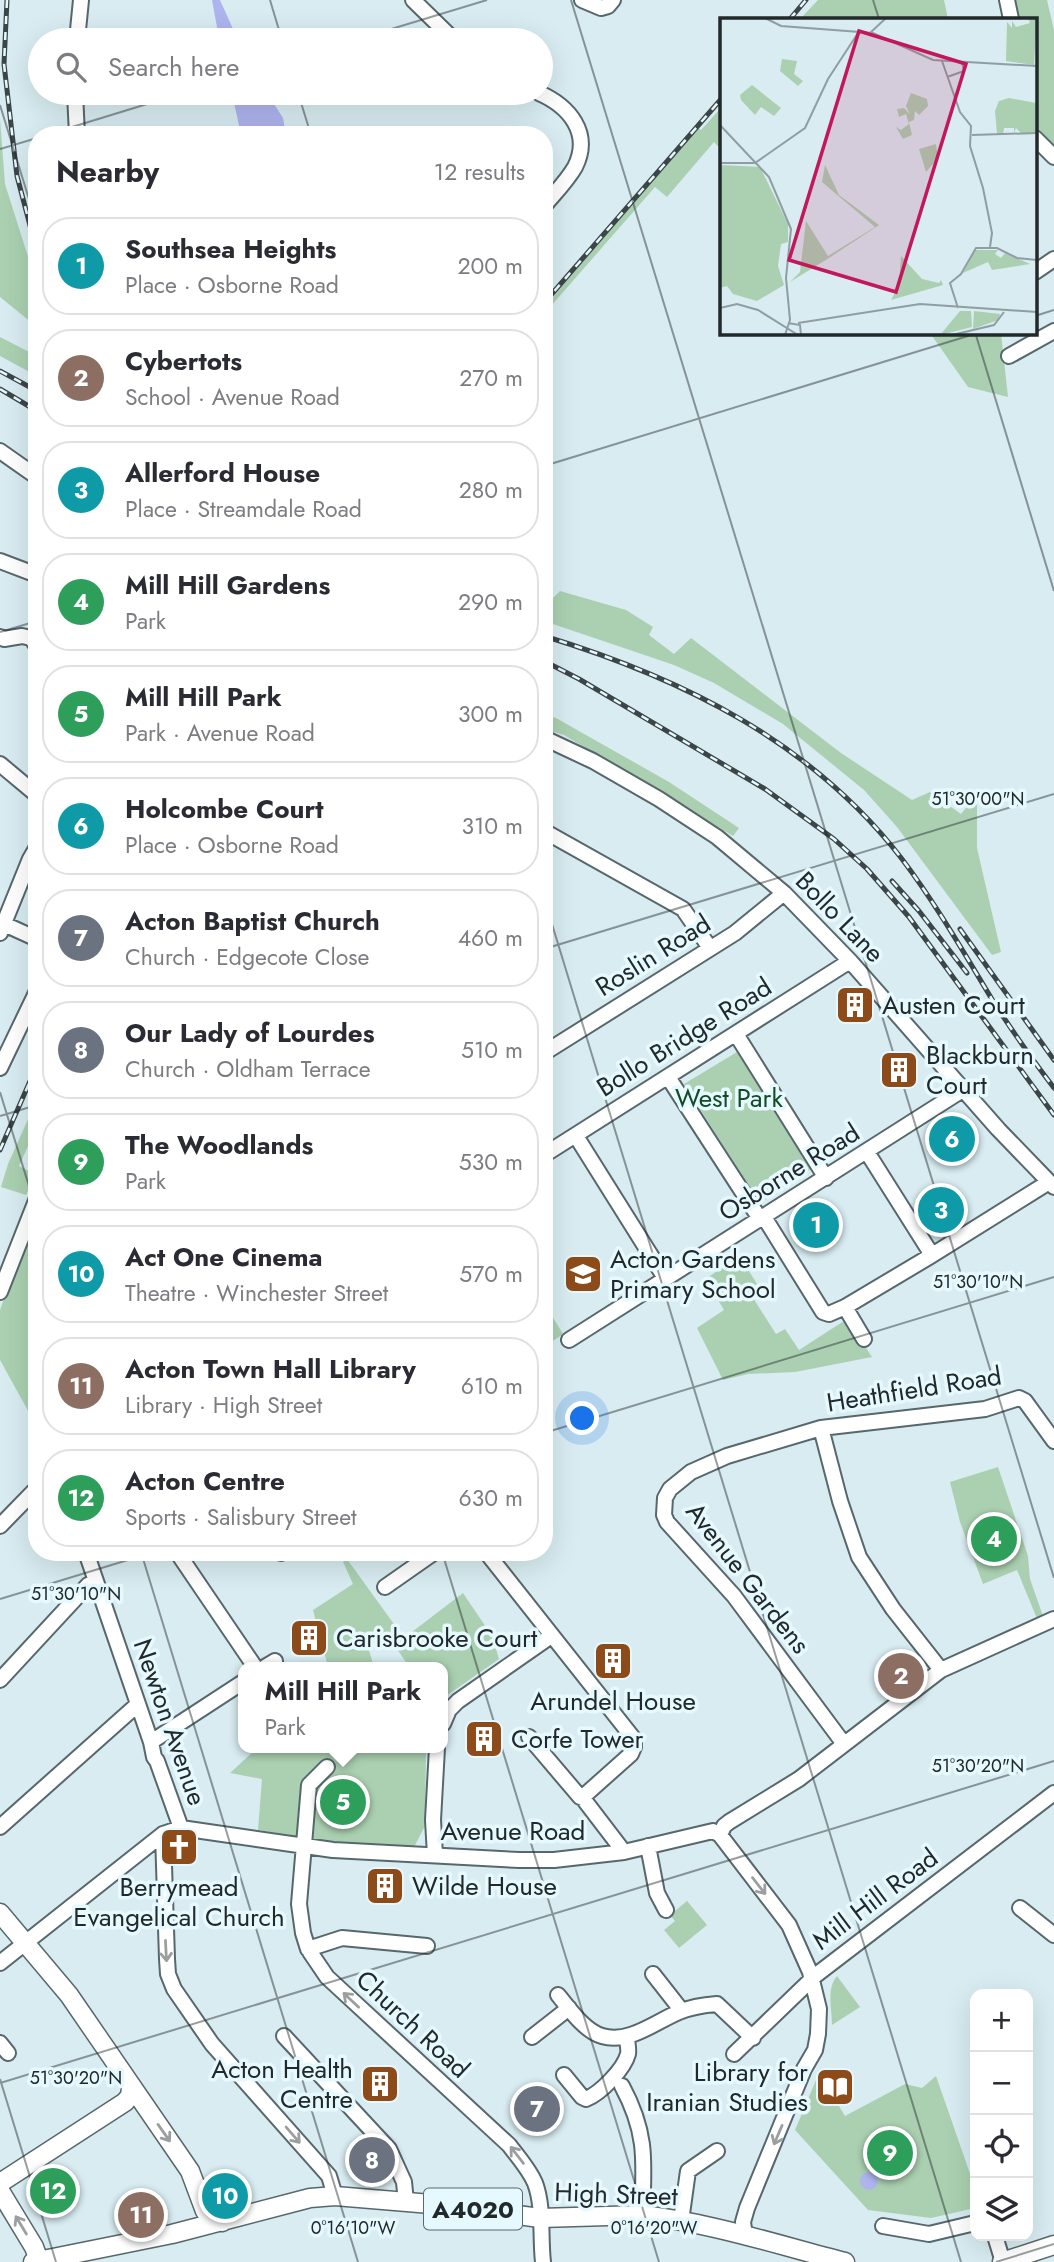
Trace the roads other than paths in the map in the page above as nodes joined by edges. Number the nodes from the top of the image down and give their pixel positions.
1 (81, 0) edge
2 (413, 0) edge
3 (582, 0) edge
4 (613, 0) edge
5 (1007, 0) edge
6 (1011, 18) edge
7 (78, 28) edge
8 (442, 28) edge
9 (553, 100) edge
10 (76, 105) edge
11 (77, 126) edge
12 (1036, 139) edge
13 (1054, 157) edge
14 (553, 195) edge
15 (1054, 259) edge
16 (1036, 271) edge
17 (1054, 331) edge
18 (1009, 356) dead end
19 (0, 451) edge
20 (28, 471) edge
21 (0, 561) edge
22 (28, 572) edge
23 (0, 637) edge
24 (28, 637) edge
25 (553, 742) edge
26 (0, 764) edge
27 (28, 787) edge
28 (553, 836) edge
29 (28, 863) edge
30 (784, 892) junction
31 (3, 918) edge
32 (28, 933) edge
33 (710, 948) junction
34 (850, 961) junction
35 (28, 1009) edge
36 (736, 1034) junction
37 (553, 1047) edge
38 (0, 1068) edge
39 (668, 1077) junction
40 (964, 1090) junction
41 (576, 1136) junction
42 (553, 1150) edge
43 (867, 1152) junction
44 (826, 1178) junction
45 (1051, 1185) edge
46 (762, 1218) junction
47 (28, 1221) edge
48 (932, 1255) junction
49 (665, 1278) junction
50 (0, 1292) edge
51 (845, 1307) junction
52 (864, 1339) dead end
53 (569, 1340) dead end
54 (821, 1429) junction
55 (803, 1434) joint
56 (1054, 1441) edge
57 (28, 1498) edge
58 (0, 1527) edge
59 (89, 1561) edge
60 (183, 1561) edge
61 (422, 1561) edge
62 (493, 1561) edge
63 (95, 1582) junction
64 (385, 1587) dead end
65 (1054, 1619) edge
66 (551, 1636) junction
67 (252, 1662) edge
68 (941, 1670) junction
69 (0, 1680) edge
70 (238, 1685) edge
71 (137, 1705) junction
72 (448, 1712) edge
73 (529, 1737) dead end
74 (151, 1742) junction
75 (844, 1744) junction
76 (437, 1753) edge
77 (327, 1767) dead end
78 (1054, 1793) edge
79 (585, 1799) junction
80 (0, 1827) edge
81 (181, 1828) junction
82 (722, 1830) junction
83 (163, 1834) junction
84 (304, 1846) junction
85 (648, 1846) junction
86 (624, 1852) junction
87 (435, 1855) junction
88 (1020, 1908) dead end
89 (666, 1910) dead end
90 (0, 1913) edge
91 (1054, 1936) edge
92 (24, 1942) junction
93 (427, 1946) dead end
94 (308, 1949) junction
95 (0, 1963) edge
96 (653, 1973) dead end
97 (812, 1979) junction
98 (558, 1994) dead end
99 (569, 2008) junction
100 (682, 2011) junction
101 (284, 2036) dead end
102 (532, 2037) dead end
103 (627, 2037) junction
104 (753, 2038) junction
105 (734, 2054) dead end
106 (564, 2075) dead end
107 (622, 2086) dead end
108 (128, 2095) junction
109 (717, 2151) dead end
110 (0, 2183) edge
111 (0, 2191) edge
112 (335, 2196) junction
113 (199, 2197) junction
114 (406, 2202) junction
115 (642, 2215) junction
116 (540, 2218) junction
117 (681, 2221) junction
118 (222, 2222) junction
119 (970, 2224) edge
120 (883, 2226) dead end
121 (187, 2230) junction
122 (746, 2236) junction
123 (996, 2241) edge
124 (1054, 2245) edge
125 (829, 2259) edge
126 (37, 2262) edge
127 (543, 2262) edge
128 (845, 2262) edge
129 (1002, 2262) edge

1 - 7 street
2 - 8 street
3 - 4 street
5 - 6 street
9 - 14 street
10 - 11 street
12 - 13 street
15 - 16 street
17 - 18 street
19 - 20 street
21 - 22 street
23 - 24 street
25 - 30 street, Bollo Lane
26 - 27 street
28 - 33 street
29 - 31 street
30 - 33 street, Roslin Road
30 - 34 street, Bollo Lane
31 - 32 street
33 - 37 street, Roslin Road
34 - 36 street, Bollo Bridge Road
34 - 40 street, Bollo Lane
35 - 38 street
36 - 39 street, Bollo Bridge Road
36 - 44 street
39 - 41 street, Bollo Bridge Road
39 - 46 street
40 - 43 street, Osborne Road
40 - 45 street, Bollo Lane
41 - 42 street, Bollo Bridge Road
41 - 49 street
43 - 44 street, Osborne Road
43 - 48 street
44 - 46 street, Osborne Road
45 - 48 street
46 - 49 street, Osborne Road
46 - 51 street
47 - 50 street
48 - 51 street
49 - 53 street, Osborne Road
51 - 52 street
54 - 55 street, Heathfield Road
54 - 56 street, Heathfield Road
54 - 68 street
55 - 75 street, Avenue Gardens
57 - 58 street
59 - 63 street, Newton Avenue
60 - 67 street
61 - 64 street
62 - 66 street
63 - 69 street
63 - 71 street, Newton Avenue
65 - 68 street, Avenue Road
66 - 72 street
66 - 79 street
68 - 75 street, Avenue Road
70 - 74 street
71 - 74 street, Newton Avenue
71 - 80 street
73 - 79 street
74 - 81 street, Newton Avenue
75 - 82 street, Avenue Road
76 - 87 street
77 - 84 street, Church Road
78 - 97 street, Mill Hill Road
79 - 86 street
81 - 83 street, Avenue Road
81 - 84 street, Avenue Road
82 - 85 street, Avenue Road
82 -> 97 street
83 - 92 street, Avenue Road
83 -> 112 street
84 - 87 street, Avenue Road
84 - 94 street, Church Road
85 - 86 street, Avenue Road
85 - 89 street
86 - 87 street, Avenue Road
88 - 91 street
90 - 92 main road
92 - 95 street, Avenue Road
92 - 108 main road
93 - 94 street
116 -> 94 street, Church Road
96 - 100 street
97 - 104 street, Mill Hill Road
97 -> 122 street
98 - 99 street
99 - 102 street
99 - 103 street
100 - 103 street
100 - 104 street
101 - 114 street
103 - 106 street
104 - 105 street, Mill Hill Road
107 - 115 street
108 - 110 main road
108 -> 113 main road
109 - 117 street
126 -> 111 main road
112 - 114 main road, High Street / A4020
112 - 118 main road, High Street / A4020
113 - 118 main road
113 - 121 main road
114 - 116 main road, High Street / A4020
115 - 116 main road, High Street / A4020
115 - 117 main road, High Street / A4020
116 - 127 street, Church Road
117 - 122 main road, High Street / A4020
118 - 121 main road, High Street / A4020
119 - 120 street
121 - 126 main road, High Street / A4020
122 - 125 main road, High Street / A4020
123 - 129 street
124 - 129 main road
125 - 128 main road, High Street / A4020

